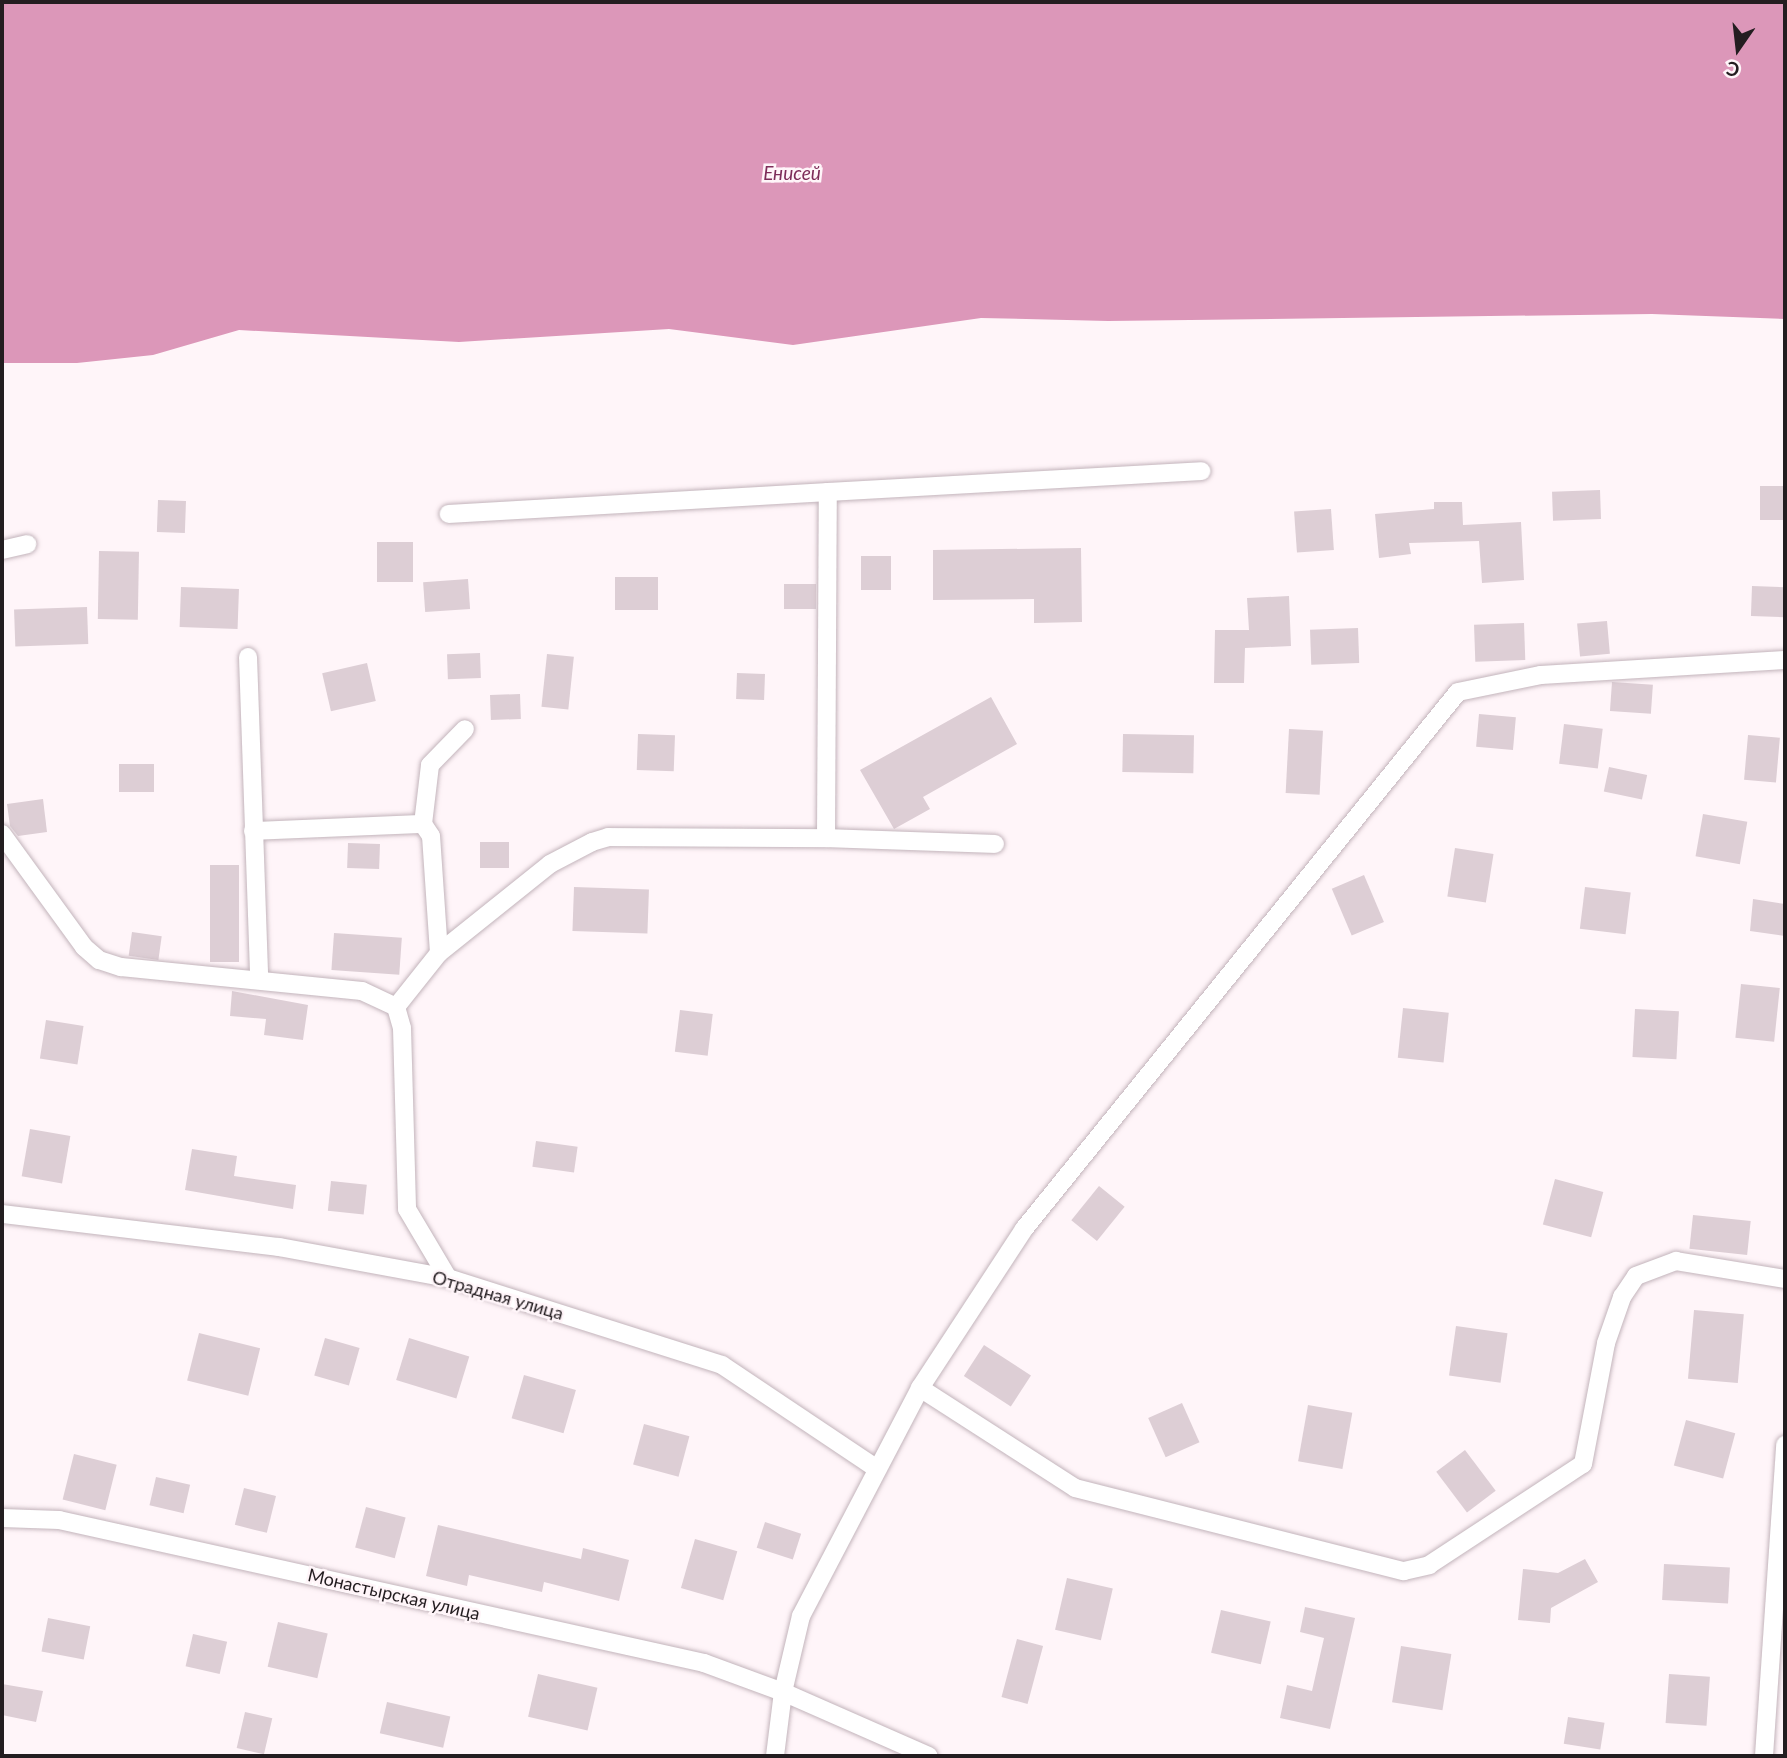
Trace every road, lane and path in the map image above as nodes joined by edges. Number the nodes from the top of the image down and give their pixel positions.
1 (1201, 471) dead end
2 (828, 492) junction
3 (449, 514) dead end
4 (27, 544) dead end
5 (2, 550) edge
6 (248, 657) dead end
7 (1785, 660) edge
8 (465, 729) dead end
9 (424, 824) junction
10 (253, 831) junction
11 (826, 838) junction
12 (7, 842) edge
13 (995, 844) dead end
14 (439, 953) junction
15 (259, 980) junction
16 (396, 1007) junction
17 (2, 1214) edge
18 (448, 1278) junction
19 (1785, 1279) edge
20 (920, 1388) junction
21 (1785, 1446) edge
22 (876, 1468) junction
23 (2, 1518) edge
24 (783, 1692) junction
25 (775, 1756) edge
26 (929, 1756) edge
27 (1764, 1756) edge

1 - 2 street
2 - 3 street
2 - 11 street
4 - 5 street
6 - 10 street
7 - 20 street
8 - 9 street
9 - 10 street
9 - 14 street
10 - 15 street
11 - 13 street
11 - 14 street
12 - 15 street
14 - 16 street
15 - 16 street
16 - 18 street
17 - 18 street, Отрадная улица
18 - 22 street, Отрадная улица
19 - 20 street
20 - 22 street
21 - 27 street
22 - 24 street
23 - 24 street, Монастырская улица
24 - 25 street
24 - 26 street, Монастырская улица

